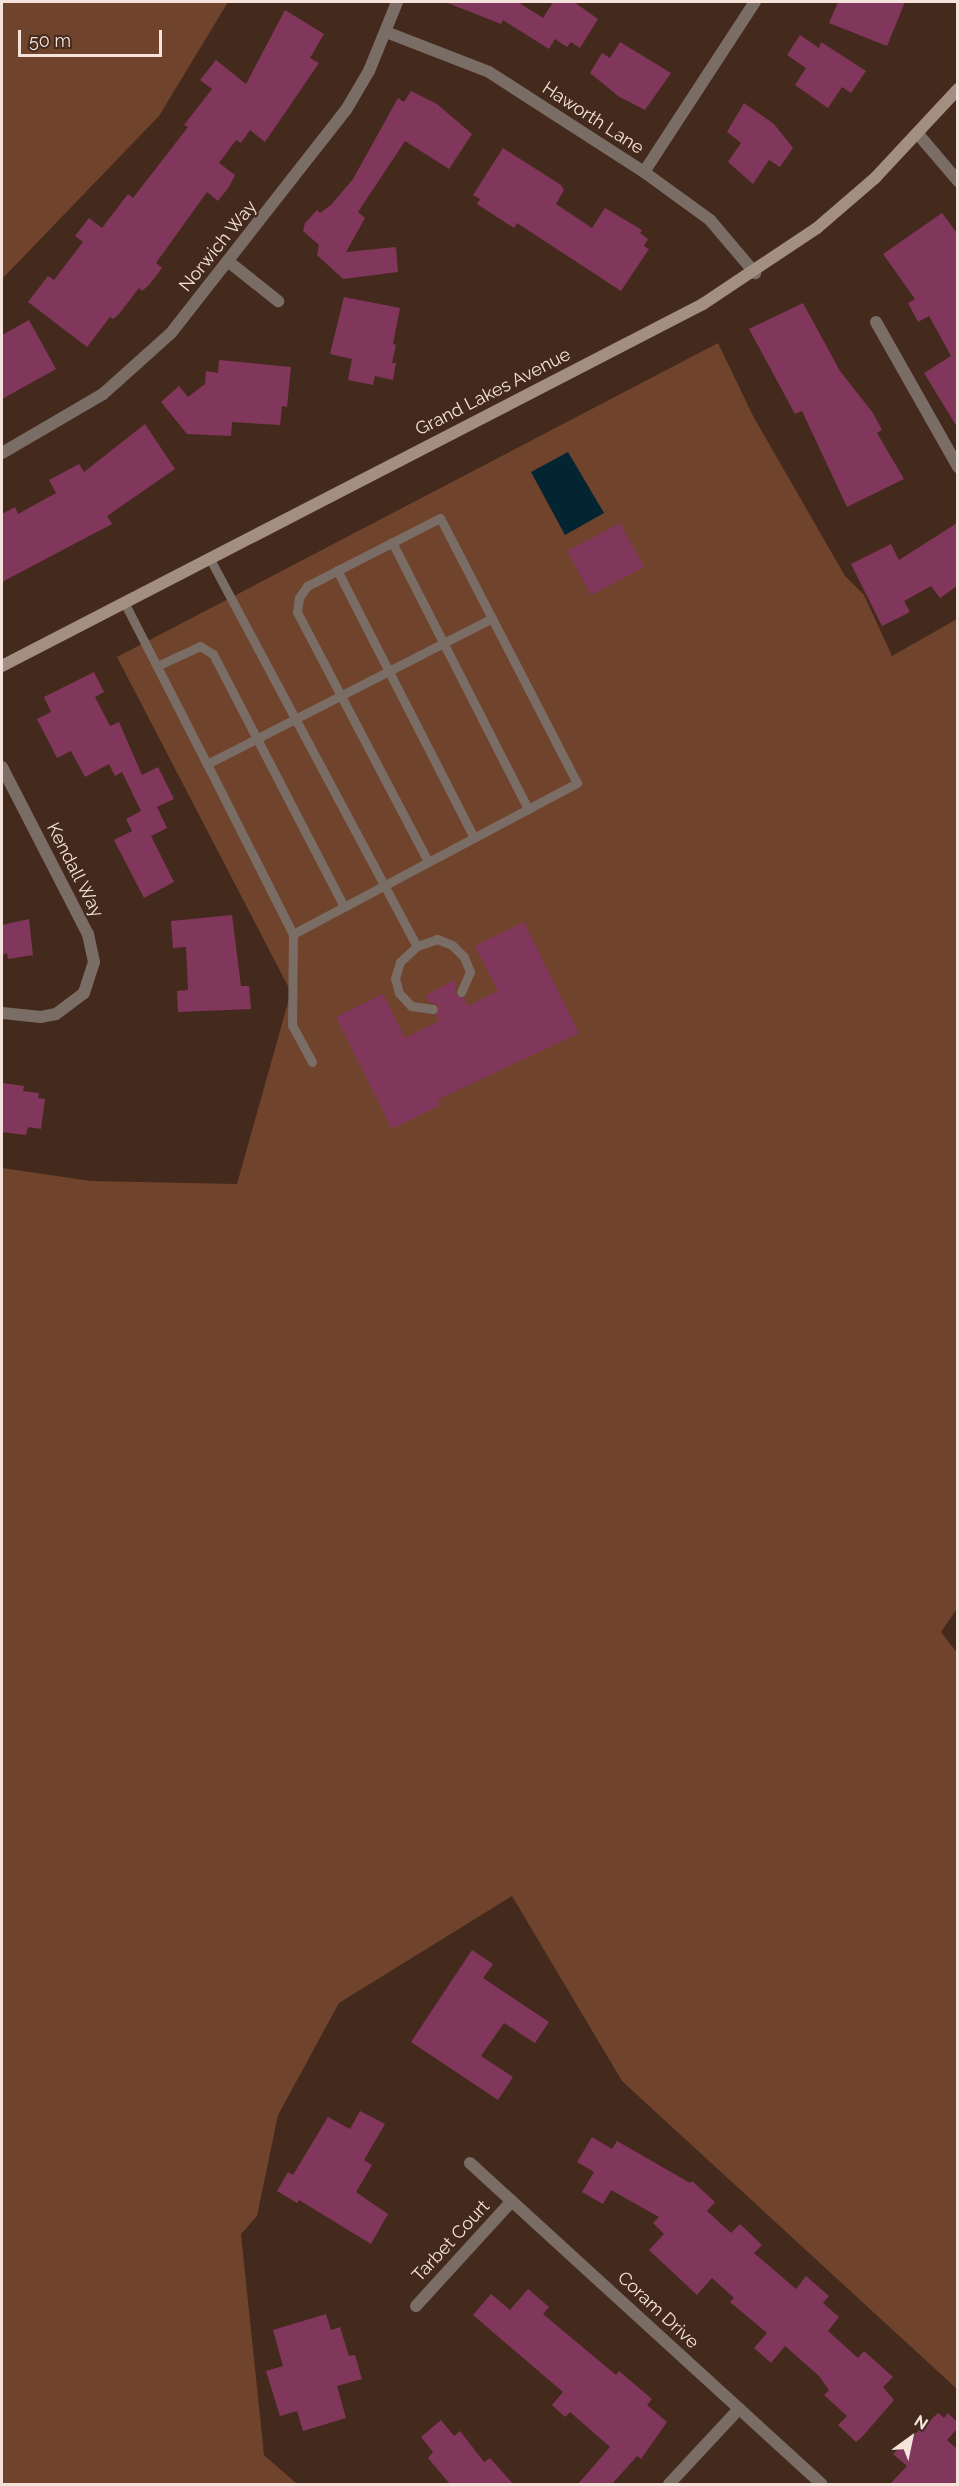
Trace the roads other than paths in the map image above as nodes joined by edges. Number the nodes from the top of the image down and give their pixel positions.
1 (397, 2) edge
2 (755, 2) edge
3 (386, 32) junction
4 (957, 89) edge
5 (918, 134) junction
6 (644, 172) junction
7 (957, 181) edge
8 (229, 262) junction
9 (755, 273) junction
10 (278, 301) dead end
11 (876, 322) dead end
12 (2, 453) edge
13 (957, 467) edge
14 (392, 542) junction
15 (210, 559) junction
16 (337, 570) junction
17 (124, 602) junction
18 (492, 618) junction
19 (443, 643) junction
20 (2, 666) edge
21 (157, 666) junction
22 (389, 670) junction
23 (340, 695) junction
24 (298, 718) junction
25 (257, 739) junction
26 (207, 764) junction
27 (2, 767) edge
28 (528, 809) junction
29 (474, 838) junction
30 (428, 862) junction
31 (385, 885) junction
32 (344, 907) junction
33 (293, 934) junction
34 (417, 945) junction
35 (461, 992) dead end
36 (433, 1009) dead end
37 (2, 1013) edge
38 (312, 1062) dead end
39 (470, 2163) dead end
40 (512, 2201) junction
41 (416, 2306) dead end
42 (739, 2409) junction
43 (669, 2484) edge
44 (821, 2484) edge

1 - 3 street, Norwich Way
2 - 6 street
3 - 6 street, Haworth Lane
3 - 8 street, Norwich Way
4 - 5 street, Grand Lakes Avenue
5 - 7 street
5 - 9 street, Grand Lakes Avenue
6 - 9 street, Haworth Lane
8 - 10 street
8 - 12 street, Norwich Way
9 - 15 street, Grand Lakes Avenue
11 - 13 street
14 - 16 lane
14 - 18 lane
14 - 19 lane
15 - 17 street, Grand Lakes Avenue
15 - 24 lane
16 - 22 lane
16 - 23 lane
17 - 20 street, Grand Lakes Avenue
17 - 21 lane
18 - 19 lane
18 - 28 lane
19 - 22 lane
19 - 28 lane
21 - 25 lane
21 - 26 lane
22 - 23 lane
22 - 29 lane
23 - 24 lane
23 - 30 lane
24 - 25 lane
24 - 31 lane
25 - 26 lane
25 - 32 lane
26 - 33 lane
27 - 37 street, Kendall Way
28 - 29 lane
29 - 30 lane
30 - 31 lane
31 - 32 lane
31 - 34 lane
32 - 33 lane
33 - 38 lane
34 - 35 lane
34 - 36 lane
39 - 40 street, Coram Drive
40 - 41 street, Tarbet Court
40 - 42 street, Coram Drive
42 - 43 street
42 - 44 street, Coram Drive

